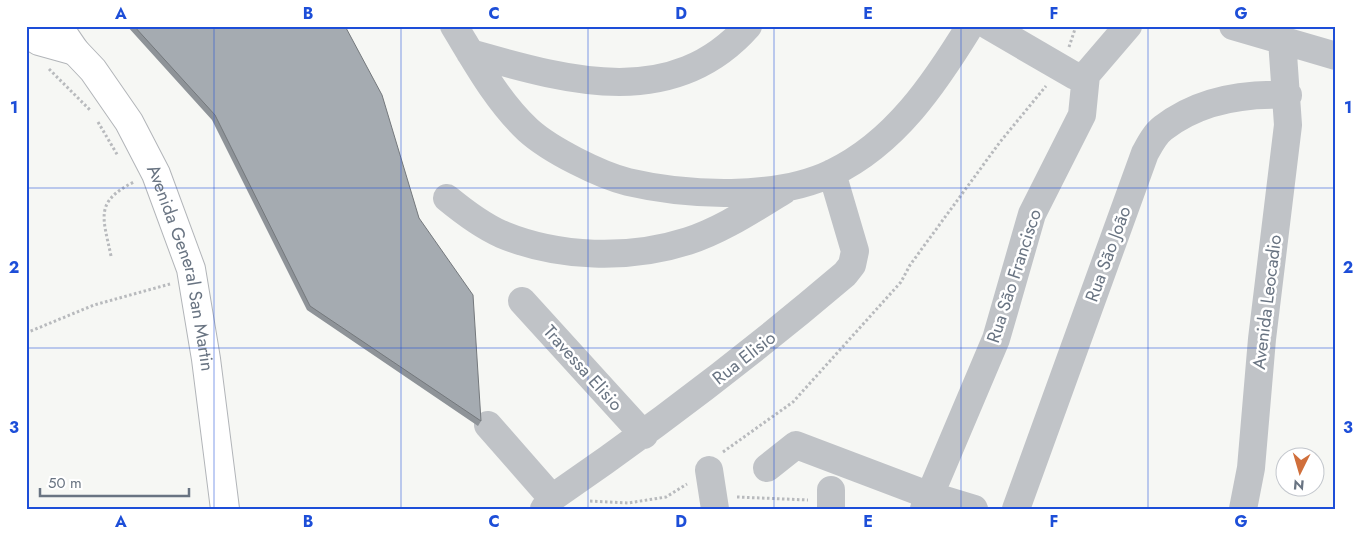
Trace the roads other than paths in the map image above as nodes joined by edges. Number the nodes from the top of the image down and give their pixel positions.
1 (58, 26) edge
2 (454, 26) edge
3 (748, 26) edge
4 (970, 26) edge
5 (989, 26) edge
6 (1128, 26) edge
7 (1243, 28) edge
8 (26, 33) edge
9 (1282, 40) junction
10 (75, 51) junction
11 (470, 53) junction
12 (1336, 56) edge
13 (1074, 72) junction
14 (1288, 95) junction
15 (832, 173) junction
16 (791, 186) junction
17 (447, 198) dead end
18 (522, 301) dead end
19 (488, 425) dead end
20 (644, 435) junction
21 (767, 468) dead end
22 (709, 470) road end
23 (714, 502) edge
24 (926, 502) edge
25 (547, 505) edge
26 (225, 509) edge
27 (974, 509) edge
28 (1016, 509) edge
29 (1243, 509) edge

1 - 10 main road, Avenida General San Martin
2 - 11 street
3 - 11 street
4 - 15 street
5 - 13 street
6 - 13 street
7 - 9 street
8 - 10 main road
9 - 12 street
9 - 14 street, Avenida Leocadio
10 - 26 main road, Avenida General San Martin
11 - 16 street
13 - 24 street, Rua São Francisco
14 - 28 street, Rua São João
14 - 29 street, Avenida Leocadio
15 - 16 street
15 - 20 street, Rua Elisio
16 - 17 street
18 - 20 street, Travessa Elisio
19 - 25 street
20 - 25 street, Rua Elisio
21 - 24 street
22 - 23 street
24 - 27 street

